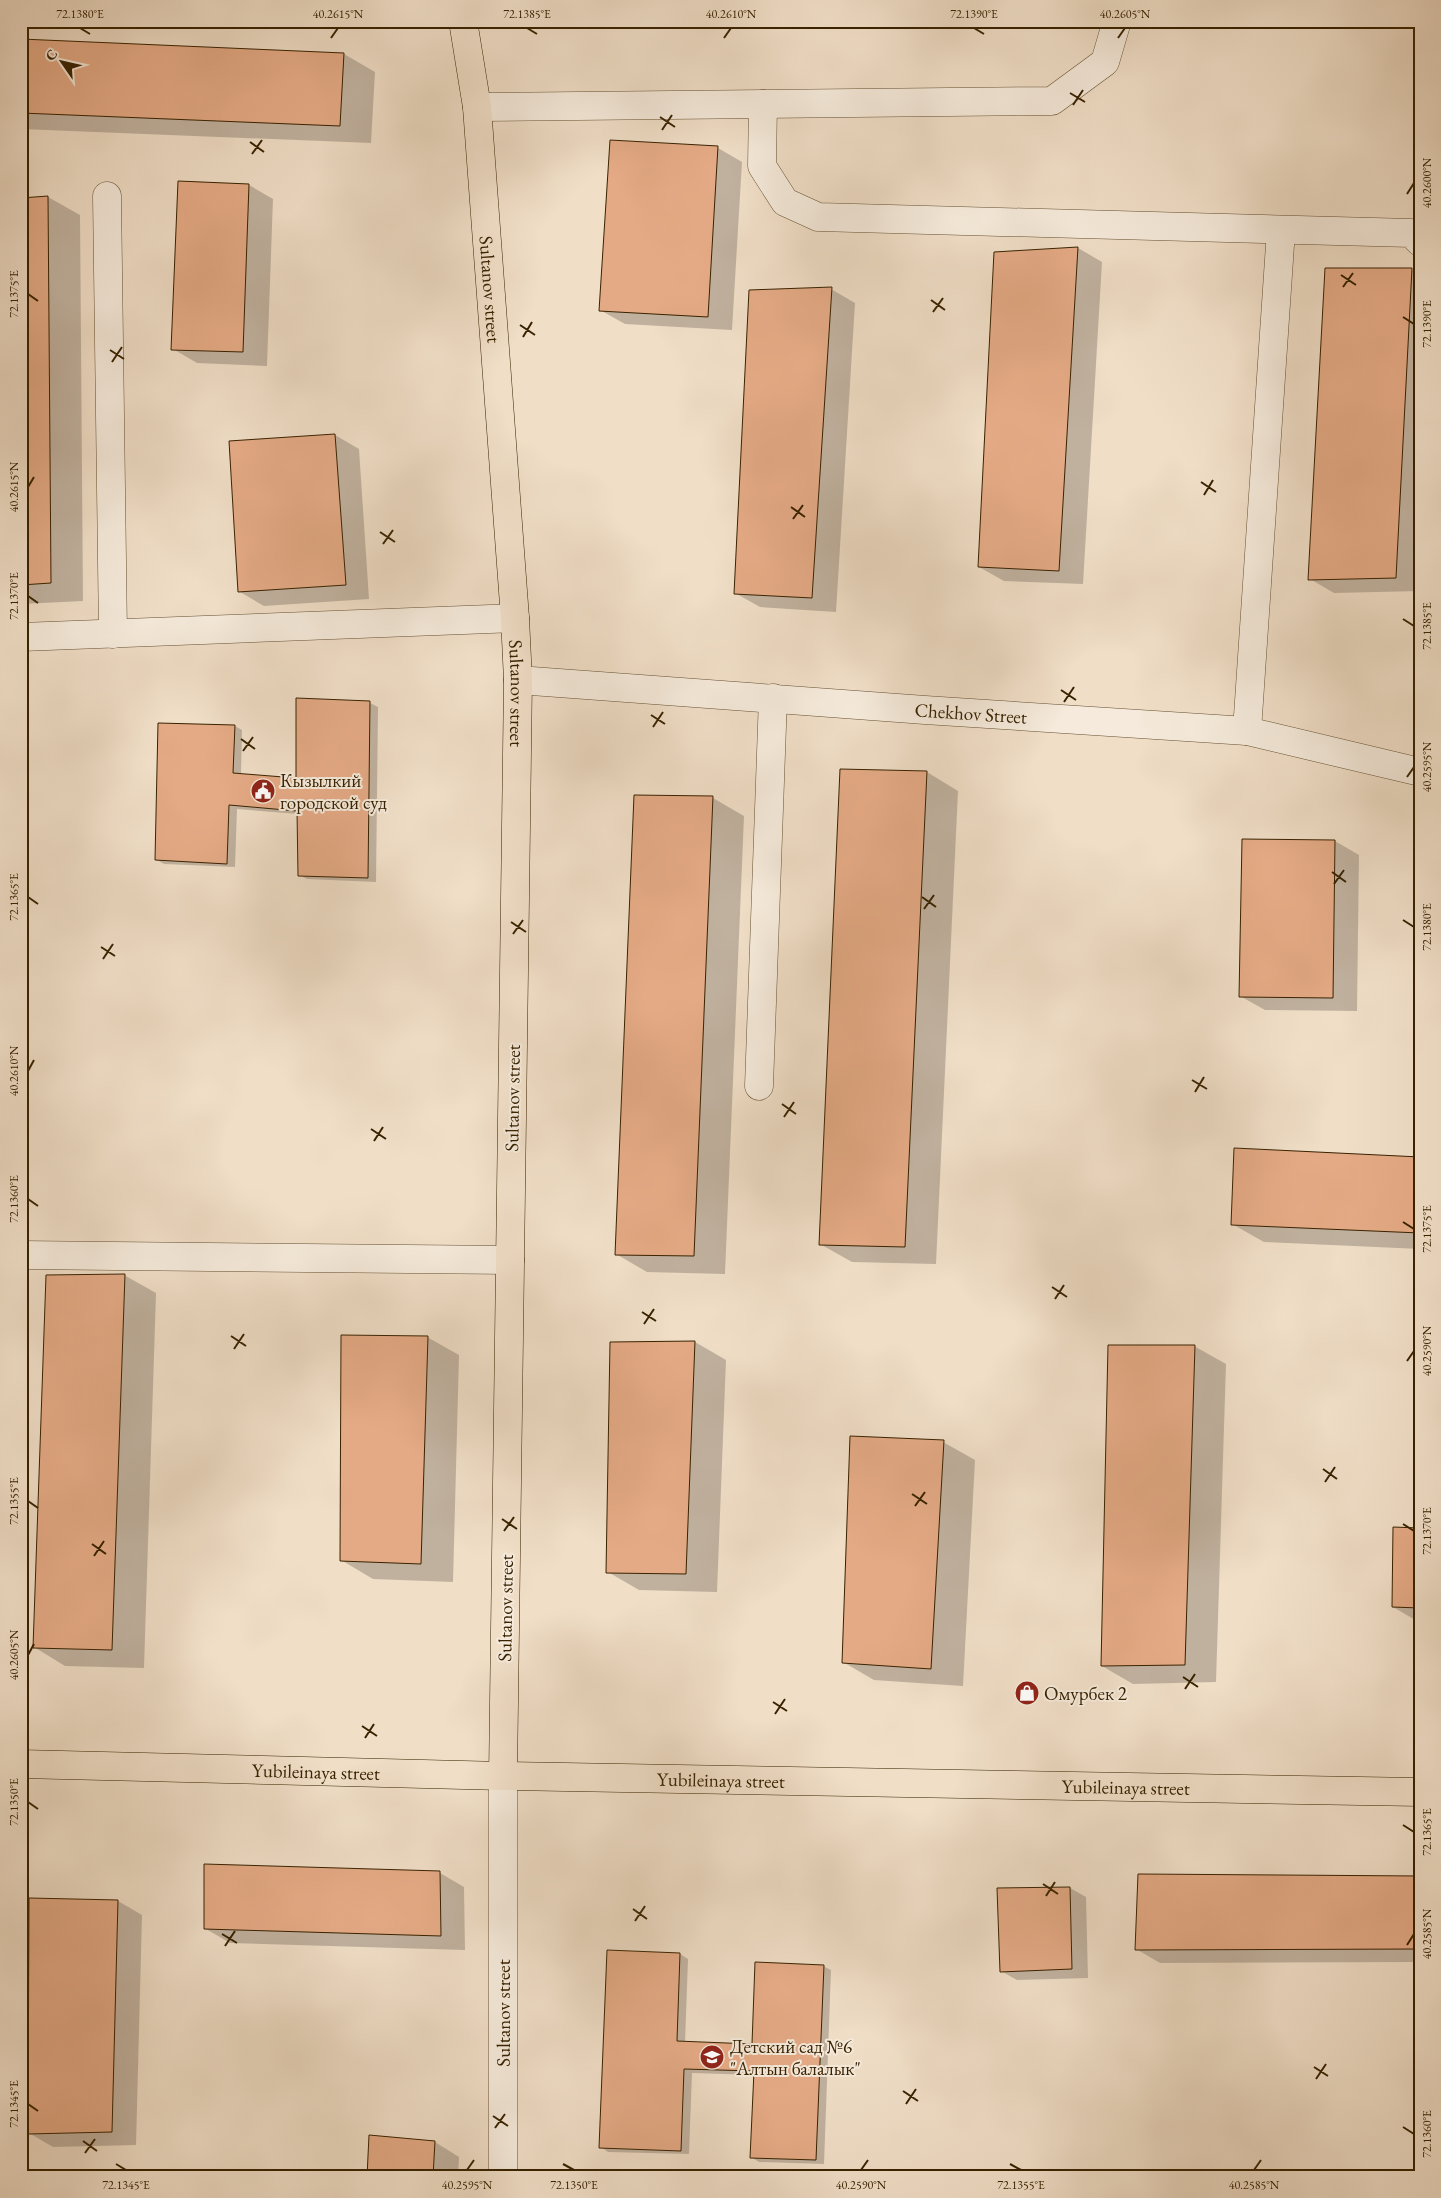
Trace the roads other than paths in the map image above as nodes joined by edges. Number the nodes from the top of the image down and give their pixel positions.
1 (464, 21) edge
2 (1117, 21) edge
3 (763, 104) junction
4 (477, 107) junction
5 (107, 196) dead end
6 (1281, 230) junction
7 (1420, 242) edge
8 (515, 618) junction
9 (113, 634) junction
10 (21, 637) edge
11 (518, 680) junction
12 (773, 698) junction
13 (1247, 731) junction
14 (1420, 772) edge
15 (759, 1086) dead end
16 (21, 1255) edge
17 (510, 1260) junction
18 (21, 1764) edge
19 (503, 1776) junction
20 (1420, 1792) edge
21 (503, 2177) edge

1 - 4 main road, Sultanov street
2 - 3 street
3 - 4 street
3 - 6 street
4 - 8 main road, Sultanov street
5 - 9 street
6 - 7 street
6 - 13 street
8 - 9 street
8 - 11 main road, Sultanov street
9 - 10 street
11 - 12 street, Chekhov Street
11 - 17 main road, Sultanov street
12 - 13 street, Chekhov Street
12 - 15 street
13 - 14 street, Chekhov Street
16 - 17 street
17 - 19 main road, Sultanov street
18 - 19 main road, Yubileinaya street
19 - 20 main road, Yubileinaya street
19 - 21 street, Sultanov street

